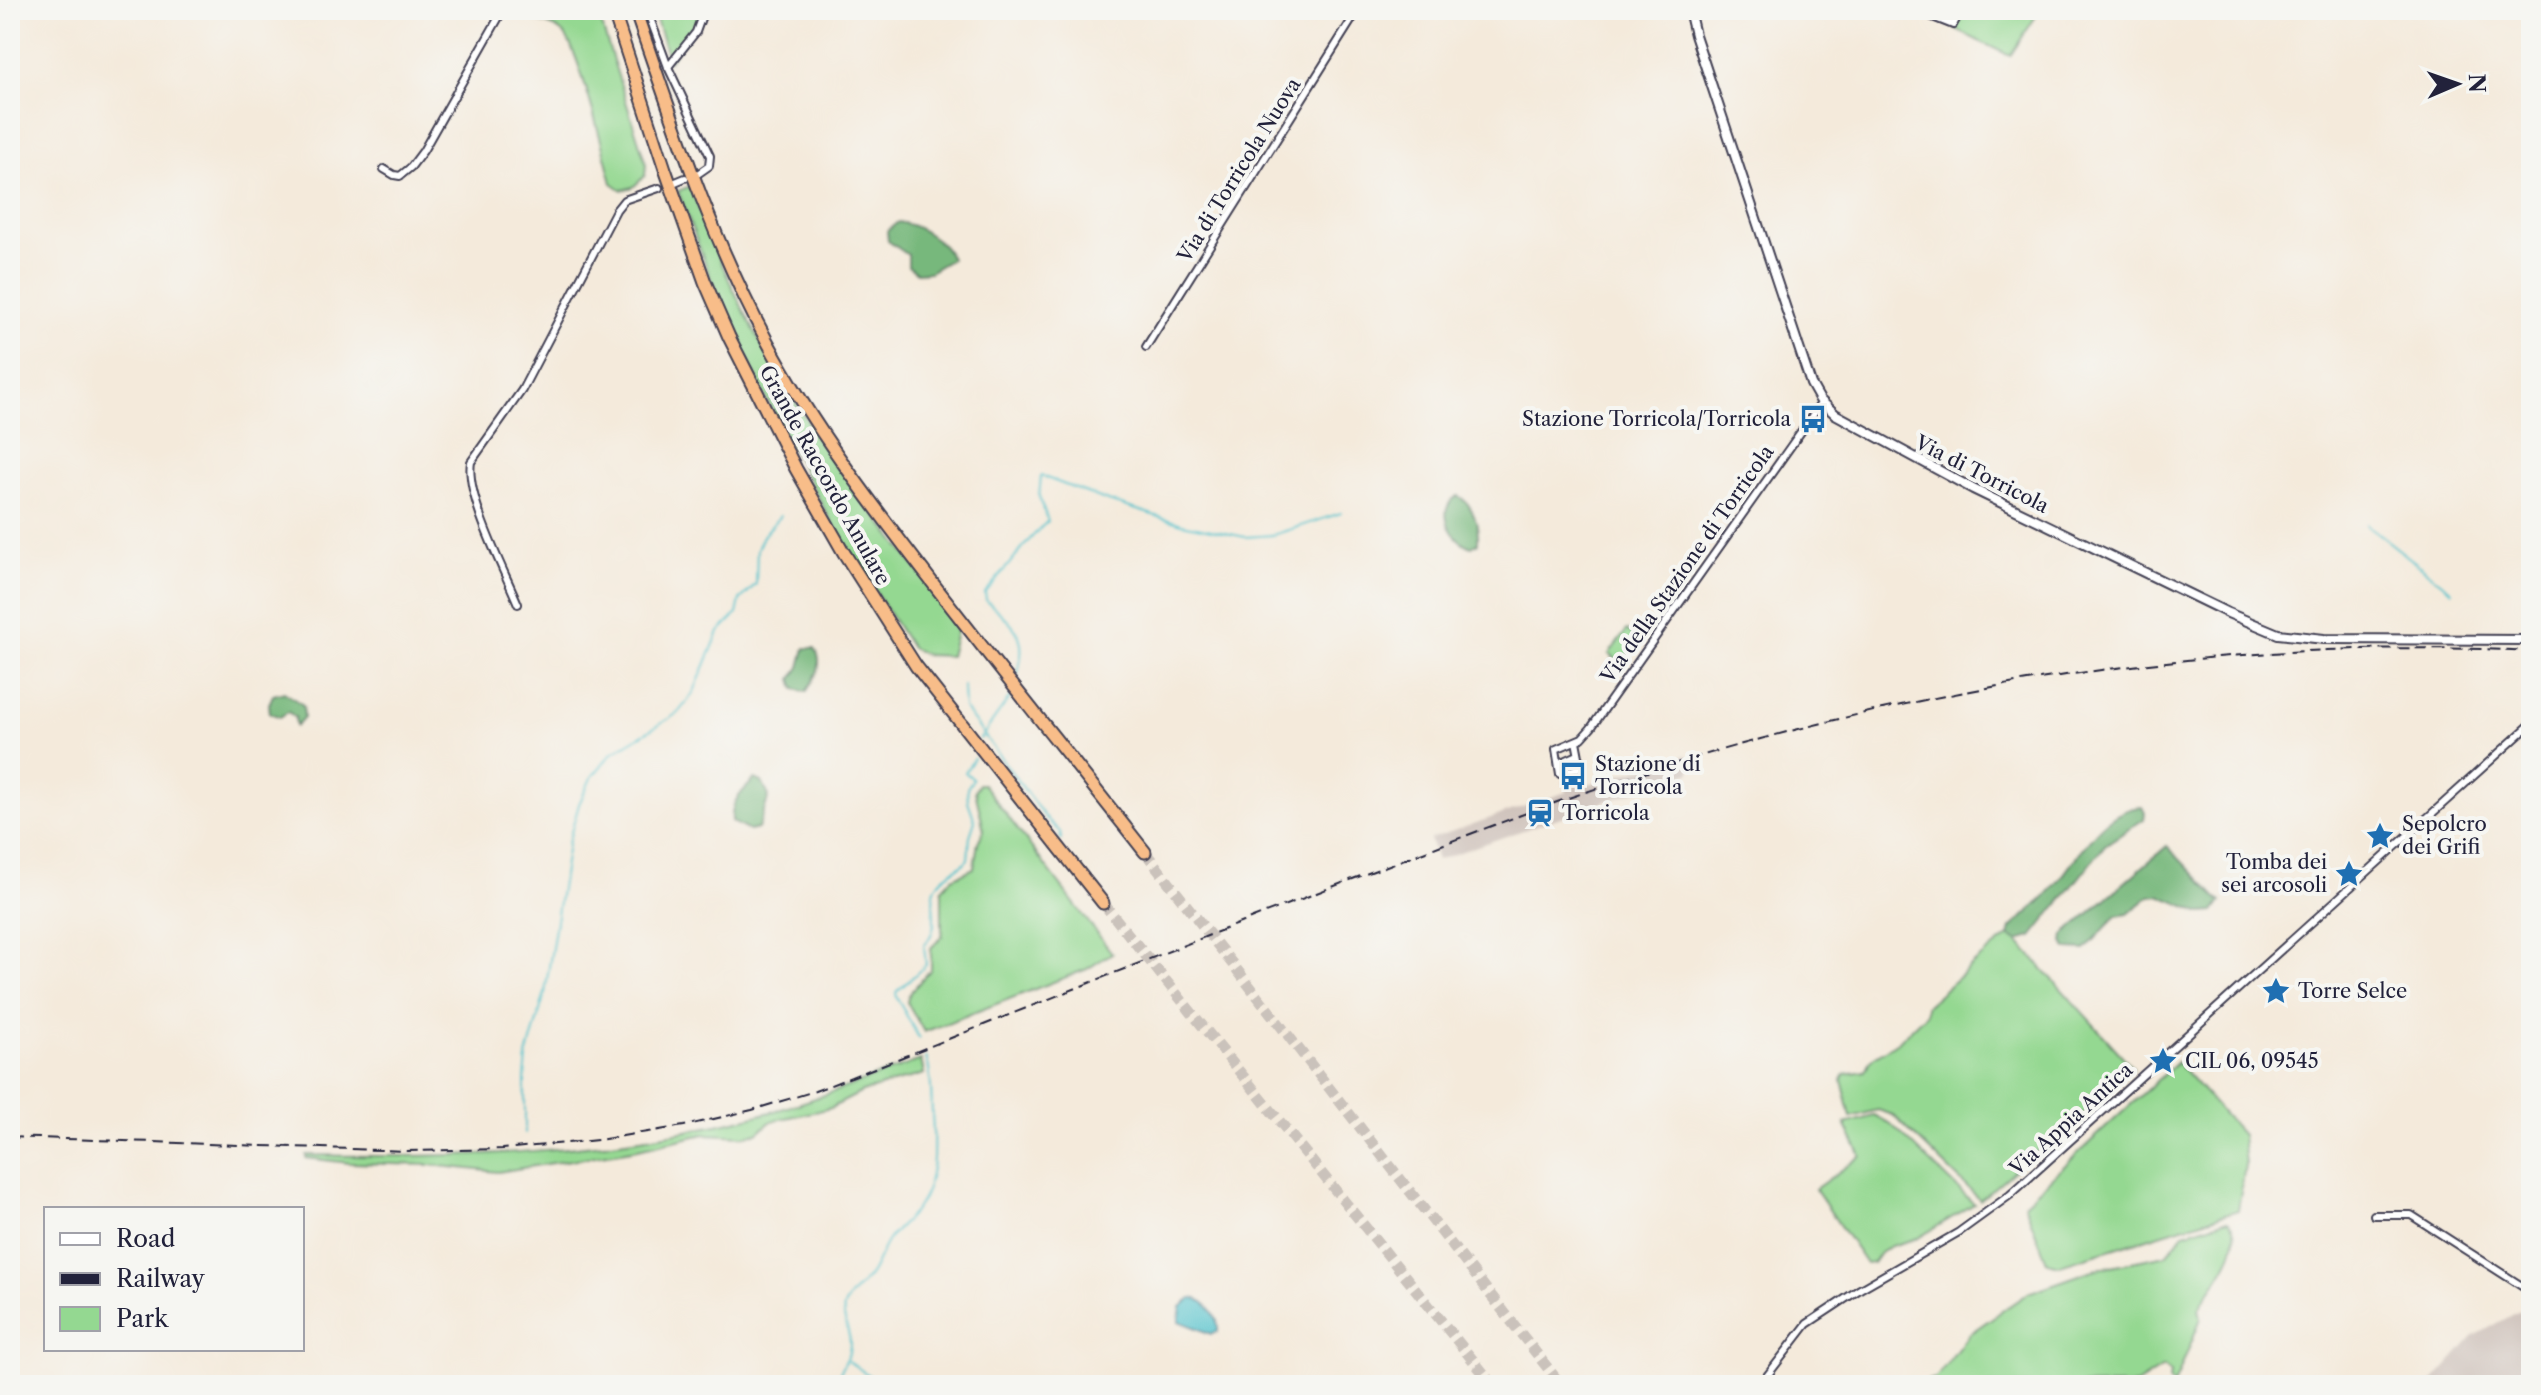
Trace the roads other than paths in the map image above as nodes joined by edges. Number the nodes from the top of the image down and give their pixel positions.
1 (503, 10) edge
2 (613, 10) edge
3 (635, 10) edge
4 (647, 10) edge
5 (704, 10) edge
6 (1358, 10) edge
7 (1689, 10) edge
8 (1915, 10) edge
9 (1961, 10) edge
10 (668, 67) junction
11 (384, 169) dead end
12 (699, 173) dead end
13 (685, 178) dead end
14 (673, 183) dead end
15 (659, 188) dead end
16 (1146, 347) dead end
17 (1822, 402) junction
18 (518, 604) dead end
19 (2531, 640) edge
20 (2531, 724) edge
21 (1576, 741) junction
22 (1578, 755) junction
23 (1559, 766) junction
24 (1145, 852) tunnel mouth
25 (1103, 903) tunnel mouth
26 (2374, 1215) dead end
27 (2531, 1292) edge
28 (1760, 1385) edge

1 - 11 street
2 - 25 highway, Grande Raccordo Anulare
3 - 24 highway, Grande Raccordo Anulare
4 - 10 street
5 - 10 street
6 - 16 street, Via di Torricola Nuova
7 - 17 street, Via di Torricola
8 - 9 street
10 - 12 street
13 - 14 street
15 - 18 street
17 - 19 street, Via di Torricola
17 - 21 street, Via della Stazione di Torricola
20 - 28 street, Via Appia Antica
21 - 22 street
21 - 23 street, Via della Stazione di Torricola
22 - 23 street
22 - 23 street
26 - 27 street

